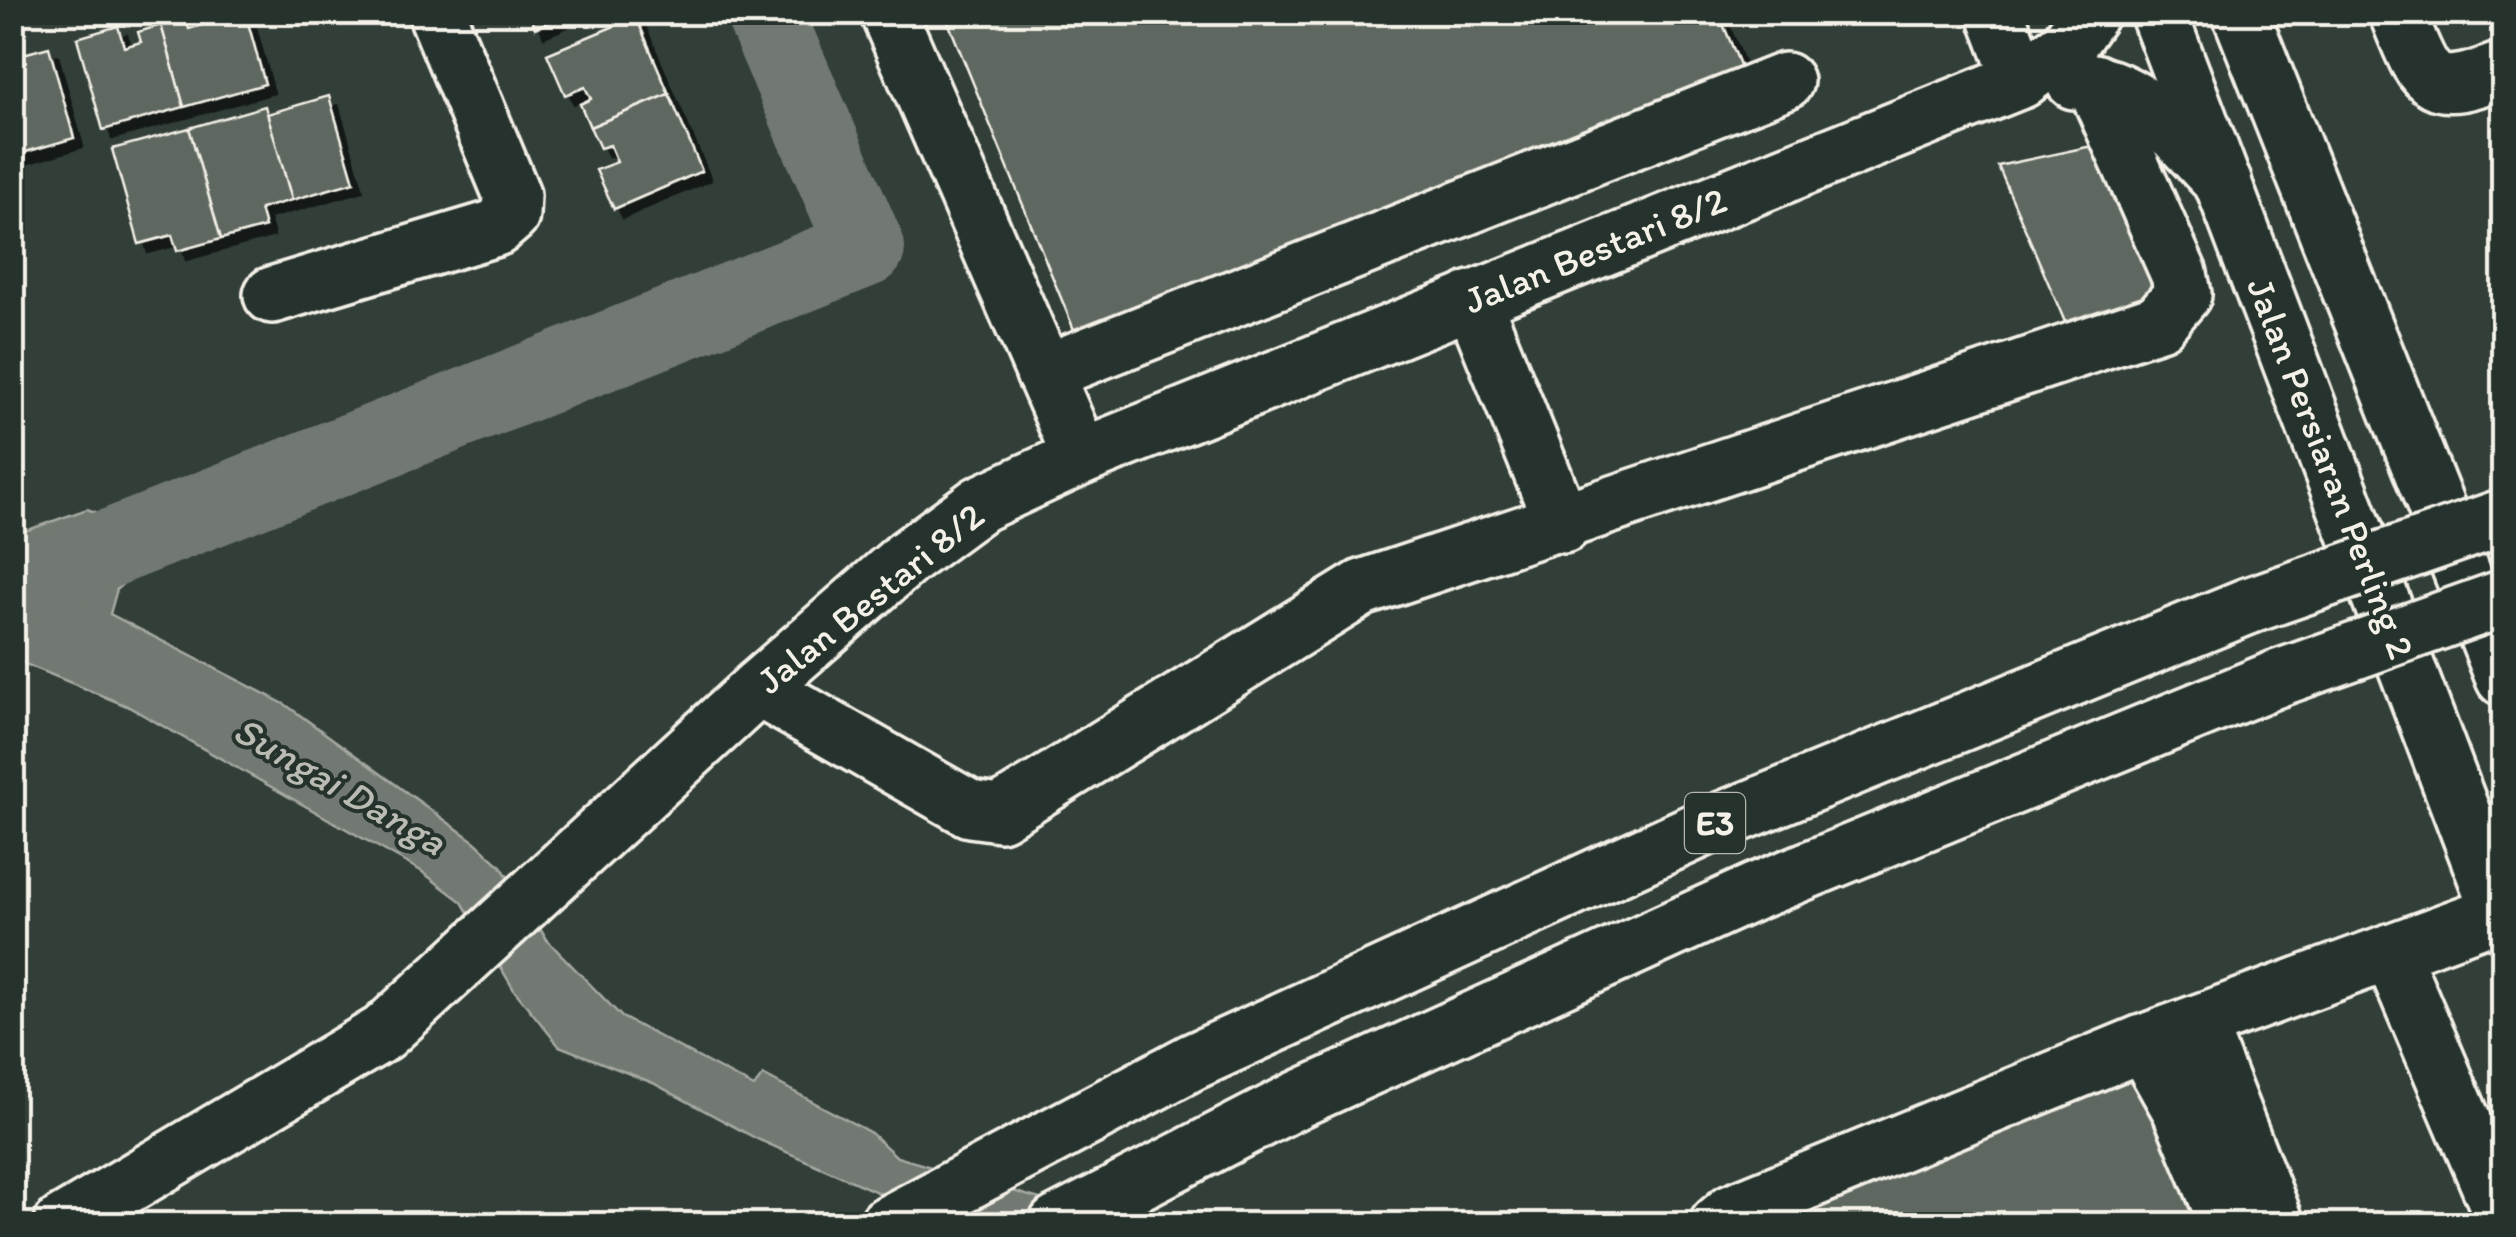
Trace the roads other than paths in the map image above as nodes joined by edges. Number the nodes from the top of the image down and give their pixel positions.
1 (436, 12) edge
2 (888, 12) edge
3 (1995, 12) edge
4 (2090, 12) edge
5 (2158, 12) edge
6 (2240, 12) edge
7 (2397, 12) edge
8 (2504, 70) edge
9 (2020, 80) junction
10 (1785, 81) dead end
11 (2094, 82) junction
12 (2224, 184) junction
13 (272, 295) dead end
14 (1472, 299) junction
15 (1044, 374) junction
16 (1081, 457) junction
17 (2504, 517) edge
18 (1563, 525) junction
19 (2504, 598) edge
20 (2504, 678) edge
21 (758, 688) junction
22 (2501, 918) edge
23 (2391, 953) junction
24 (2171, 1034) junction
25 (2504, 1220) edge
26 (62, 1224) edge
27 (888, 1224) edge
28 (1057, 1224) edge
29 (1718, 1224) edge
30 (2228, 1224) edge
31 (2276, 1224) edge

1 - 13 main road
2 - 15 main road
3 - 9 main road
4 - 9 main road, Jalan Bestari 8/2
5 - 12 main road, Jalan Persiaran Perling 2
6 - 20 main road
7 - 8 main road
9 - 11 main road, Jalan Bestari 8/2
9 - 14 main road, Jalan Bestari 8/2
10 - 15 main road
11 - 12 main road, Jalan Bestari 8/2
11 - 18 main road
12 - 22 main road, Jalan Persiaran Perling 2
14 - 16 main road, Jalan Bestari 8/2
14 - 18 main road
15 - 16 main road
16 - 21 main road, Jalan Bestari 8/2
17 - 27 main road, E3, bridge
18 - 21 main road
19 - 28 main road, E3, bridge
21 - 26 main road, Jalan Bestari 8/2
22 - 23 main road
23 - 24 main road
23 - 25 main road
24 - 29 main road
24 - 30 main road
24 - 31 main road

